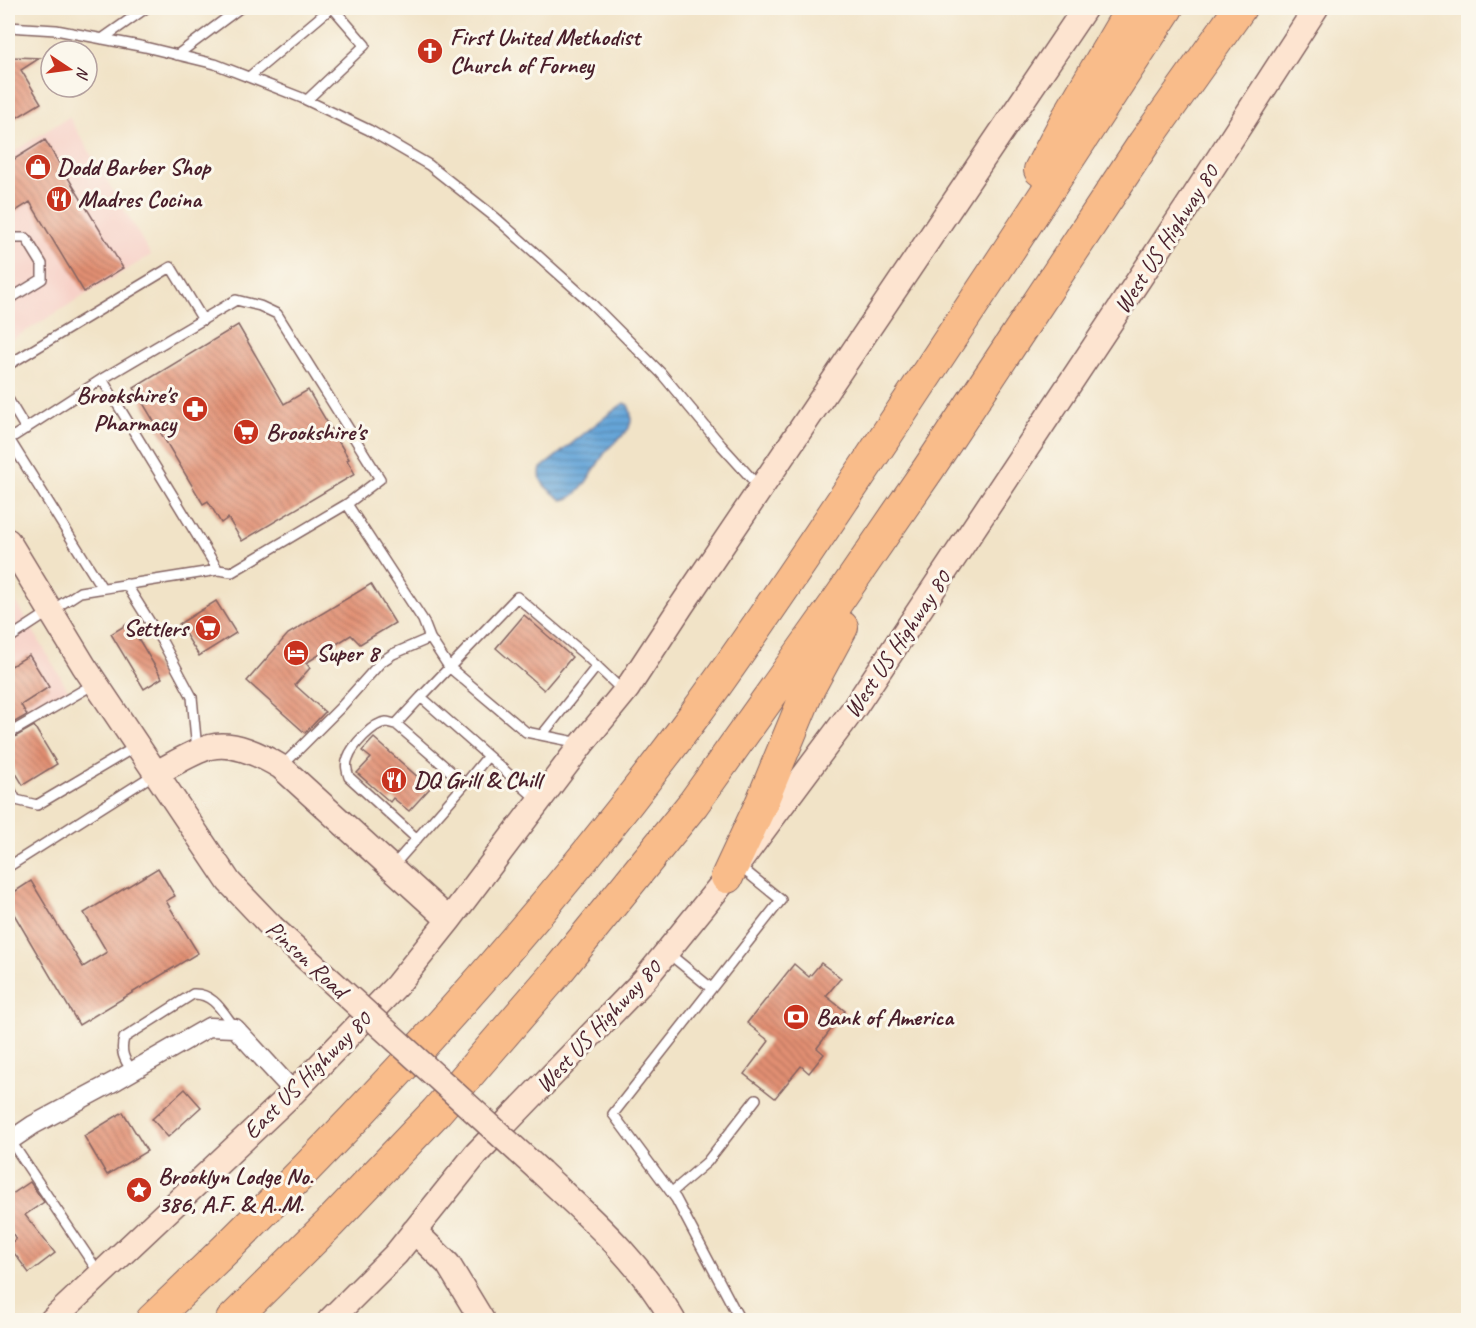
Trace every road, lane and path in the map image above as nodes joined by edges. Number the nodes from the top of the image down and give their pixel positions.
1 (146, 8) edge
2 (240, 8) edge
3 (332, 8) edge
4 (1085, 8) edge
5 (1132, 8) edge
6 (1167, 8) edge
7 (1240, 8) edge
8 (1316, 8) edge
9 (8, 27) edge
10 (102, 39) junction
11 (177, 55) junction
12 (249, 77) junction
13 (307, 100) junction
14 (8, 238) edge
15 (8, 300) edge
16 (203, 320) junction
17 (8, 365) edge
18 (102, 379) junction
19 (8, 399) edge
20 (909, 400) junction
21 (26, 429) junction
22 (8, 440) edge
23 (929, 468) junction
24 (761, 489) junction
25 (347, 504) junction
26 (8, 541) edge
27 (218, 570) junction
28 (126, 584) junction
29 (102, 588) junction
30 (51, 612) junction
31 (430, 638) junction
32 (8, 639) edge
33 (597, 666) junction
34 (449, 667) junction
35 (96, 683) junction
36 (624, 692) junction
37 (421, 697) junction
38 (396, 724) junction
39 (8, 734) edge
40 (542, 735) junction
41 (582, 744) junction
42 (137, 746) junction
43 (197, 753) junction
44 (489, 756) junction
45 (281, 767) junction
46 (156, 773) junction
47 (465, 784) junction
48 (8, 785) edge
49 (538, 800) junction
50 (417, 839) junction
51 (8, 867) edge
52 (392, 867) junction
53 (732, 871) junction
54 (449, 920) junction
55 (667, 952) junction
56 (711, 988) junction
57 (235, 1028) junction
58 (132, 1071) junction
59 (294, 1092) junction
60 (756, 1099) dead end
61 (9, 1141) edge
62 (672, 1192) junction
63 (414, 1231) junction
64 (100, 1275) junction
65 (52, 1320) edge
66 (152, 1320) edge
67 (232, 1320) edge
68 (330, 1320) edge
69 (482, 1320) edge
70 (674, 1320) edge
71 (740, 1320) edge

1 - 10 lane
2 - 11 lane
3 - 12 lane
3 - 13 lane
4 - 24 main road
5 - 20 highway
6 - 20 highway
7 - 23 highway
8 - 53 main road, West US Highway 80
9 - 10 lane
10 - 11 lane
11 - 12 lane
12 - 13 lane
13 - 24 lane
14 - 15 lane
16 - 17 lane
16 - 18 lane
16 - 25 lane
18 - 21 lane
18 - 27 lane
19 - 21 lane
20 - 66 highway
21 - 22 lane
22 - 29 lane
23 - 53 highway
23 - 67 highway
24 - 36 main road
25 - 27 lane
25 - 31 lane
26 - 30 main road, Pinson Road
27 - 28 lane
28 - 29 lane
28 - 43 lane
29 - 30 lane
30 - 32 lane
30 - 35 main road, Pinson Road
31 - 34 lane
31 - 45 lane
33 - 34 lane
33 - 36 lane
33 - 40 lane
34 - 37 lane
34 - 40 lane
35 - 39 lane
35 - 42 main road, Pinson Road
36 - 41 main road
37 - 38 lane
37 - 44 lane
38 - 47 lane
38 - 50 lane
40 - 41 lane
41 - 49 main road
42 - 46 main road, Pinson Road
42 - 48 lane
43 - 45 main road
43 - 46 main road
44 - 47 lane
44 - 49 lane
45 - 52 main road
46 - 51 lane
46 - 70 main road, Pinson Road, bridge
47 - 50 lane
49 - 54 main road
50 - 52 lane
52 - 54 main road
53 - 55 main road, West US Highway 80
53 - 56 lane
54 - 59 main road, East US Highway 80
55 - 56 lane
55 - 63 main road, West US Highway 80
56 - 62 lane
57 - 58 street
57 - 58 lane
57 - 59 street
58 - 61 street
59 - 64 main road, East US Highway 80
60 - 62 lane
61 - 64 lane
62 - 71 lane
63 - 68 main road
63 - 69 main road
64 - 65 main road, East US Highway 80

